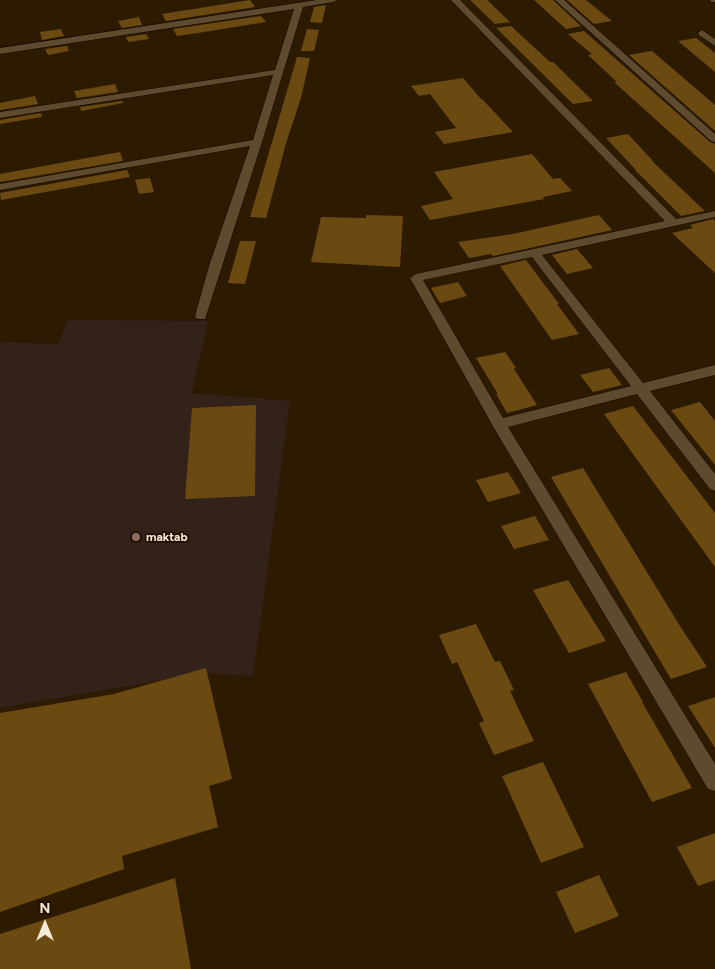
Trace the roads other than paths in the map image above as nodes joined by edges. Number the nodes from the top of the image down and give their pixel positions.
1 (263, 0) edge
2 (333, 0) edge
3 (455, 0) edge
4 (559, 0) edge
5 (299, 5) junction
6 (269, 9) junction
7 (702, 32) dead end
8 (715, 43) edge
9 (0, 51) edge
10 (277, 72) junction
11 (0, 115) edge
12 (715, 139) edge
13 (257, 142) junction
14 (0, 187) edge
15 (715, 214) edge
16 (674, 224) junction
17 (535, 253) junction
18 (201, 316) dead end
19 (715, 370) edge
20 (641, 389) junction
21 (499, 424) junction
22 (715, 485) edge
23 (715, 782) edge

1 - 6 street
2 - 5 street
3 - 16 street
4 - 12 street
5 - 6 street
5 - 10 street
6 - 9 street
7 - 8 street
10 - 11 street
10 - 13 street
13 - 14 street
13 - 18 street
15 - 16 street
16 - 17 street
17 - 20 street
17 - 21 street
19 - 20 street
20 - 21 street
20 - 22 street
21 - 23 street

